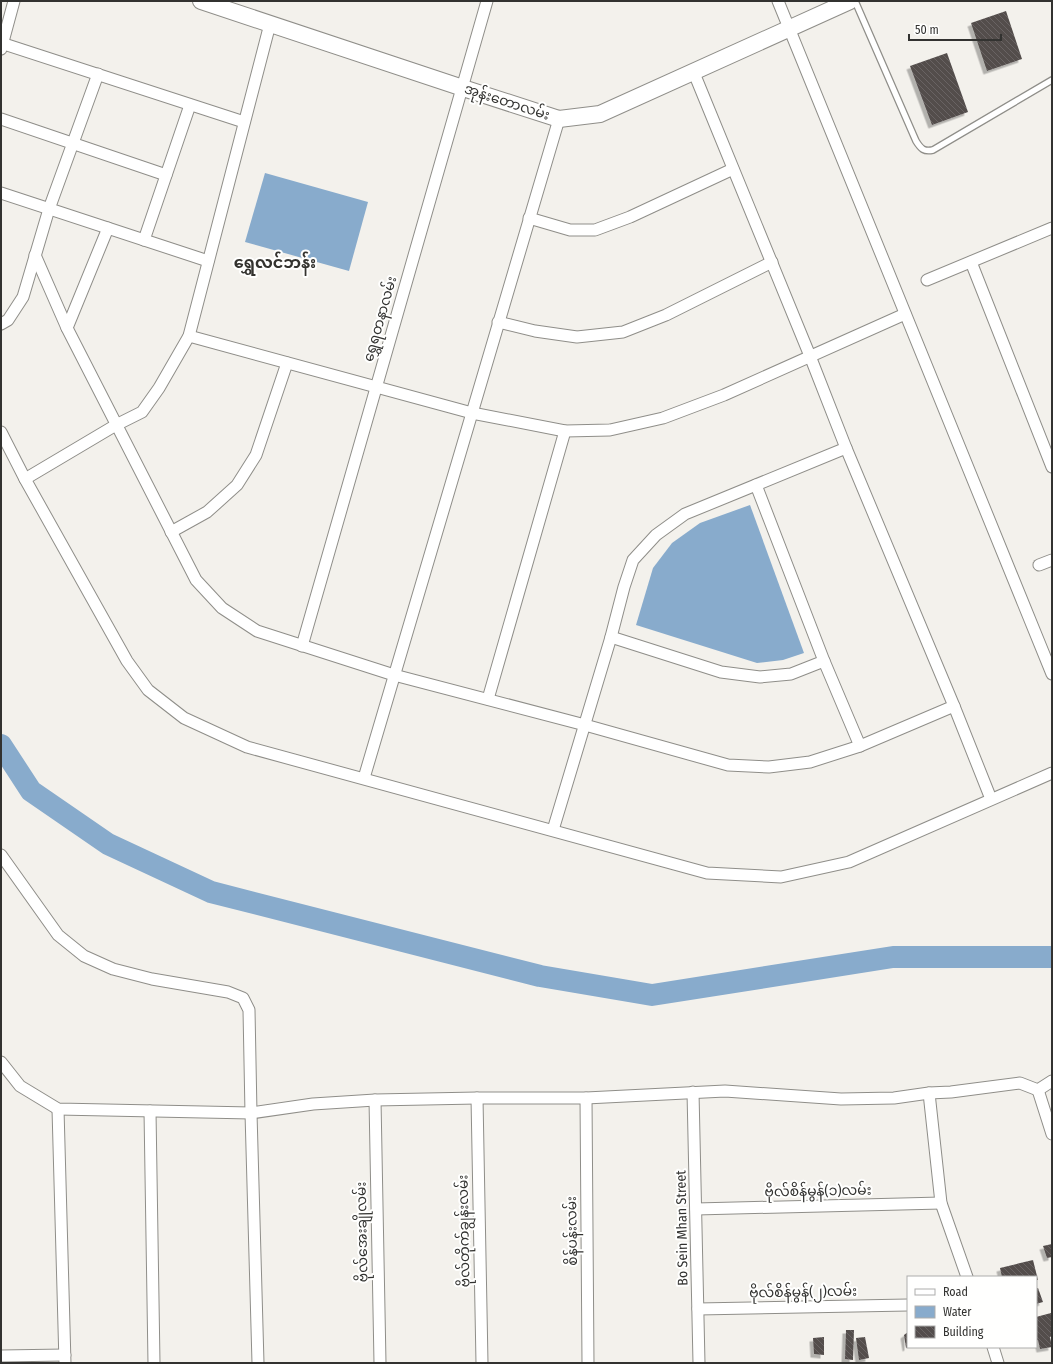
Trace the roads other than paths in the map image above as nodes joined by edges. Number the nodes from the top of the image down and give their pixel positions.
1 (14, 1) edge
2 (201, 1) edge
3 (487, 1) edge
4 (778, 1) edge
5 (850, 1) edge
6 (855, 1) edge
7 (270, 24) junction
8 (789, 28) junction
9 (2, 45) edge
10 (694, 73) junction
11 (98, 74) junction
12 (1052, 80) edge
13 (463, 88) junction
14 (190, 105) junction
15 (559, 118) junction
16 (1, 119) edge
17 (244, 122) junction
18 (73, 143) junction
19 (733, 169) junction
20 (166, 174) junction
21 (1, 193) edge
22 (50, 209) junction
23 (529, 218) junction
24 (108, 228) junction
25 (1052, 228) edge
26 (144, 240) junction
27 (35, 255) junction
28 (208, 261) junction
29 (772, 262) junction
30 (971, 262) junction
31 (927, 280) dead end
32 (905, 314) junction
33 (498, 322) junction
34 (1, 324) edge
35 (67, 328) junction
36 (189, 336) junction
37 (810, 356) junction
38 (287, 363) junction
39 (376, 388) junction
40 (472, 413) junction
41 (116, 425) junction
42 (565, 431) junction
43 (1, 432) edge
44 (846, 448) junction
45 (1052, 467) edge
46 (25, 479) junction
47 (756, 485) junction
48 (171, 532) junction
49 (1052, 560) edge
50 (1039, 565) dead end
51 (611, 637) junction
52 (302, 646) junction
53 (824, 661) junction
54 (1052, 674) edge
55 (394, 675) junction
56 (488, 699) junction
57 (954, 706) junction
58 (585, 725) junction
59 (860, 746) junction
60 (1052, 773) edge
61 (364, 778) junction
62 (991, 799) junction
63 (553, 830) junction
64 (1, 855) edge
65 (1, 1062) edge
66 (1052, 1081) edge
67 (1038, 1090) junction
68 (694, 1092) junction
69 (929, 1093) junction
70 (477, 1098) junction
71 (586, 1098) junction
72 (375, 1100) junction
73 (58, 1109) junction
74 (150, 1111) junction
75 (251, 1113) junction
76 (1052, 1134) edge
77 (941, 1203) junction
78 (696, 1209) junction
79 (968, 1276) edge
80 (907, 1304) edge
81 (698, 1309) junction
82 (993, 1348) edge
83 (1, 1356) edge
84 (65, 1359) edge
85 (154, 1363) edge
86 (258, 1363) edge
87 (380, 1363) edge
88 (482, 1363) edge
89 (588, 1363) edge
90 (700, 1363) edge
91 (998, 1363) edge

1 - 9 street
2 - 7 street, အုန်းတောလမ်း
3 - 13 street, ရွှေရတနာလမ်း
4 - 8 street
5 - 8 street, အုန်းတောလမ်း
6 - 12 lane
7 - 13 street, အုန်းတောလမ်း
7 - 17 street
8 - 10 street, အုန်းတောလမ်း
8 - 32 street
9 - 11 street
10 - 15 street, အုန်းတောလမ်း
10 - 19 street
11 - 14 street
11 - 18 street
13 - 15 street, အုန်းတောလမ်း
13 - 39 street, ရွှေရတနာလမ်း
14 - 17 street
14 - 20 street
15 - 23 street
16 - 18 street
17 - 28 street
18 - 20 street
18 - 22 street
19 - 23 street
19 - 29 street
20 - 26 street
21 - 22 street
22 - 24 street
22 - 27 street
23 - 33 street
24 - 26 street
24 - 35 street
25 - 30 street
26 - 28 street
27 - 34 street
27 - 35 street
28 - 36 street
29 - 33 street
29 - 37 street
30 - 31 street
30 - 45 street
32 - 37 street
32 - 54 street
33 - 40 street
35 - 41 street
36 - 38 street
36 - 41 street
37 - 42 street
37 - 44 street
38 - 39 street
38 - 48 street
39 - 40 street
39 - 52 street, ရွှေရတနာလမ်း
40 - 42 street
40 - 55 street
41 - 46 street
41 - 48 street
42 - 56 street
43 - 46 street
44 - 47 street
44 - 57 street
46 - 61 street
47 - 51 street
47 - 53 street
48 - 52 street
49 - 50 street
51 - 53 street
51 - 58 street
52 - 55 street
53 - 59 street
55 - 56 street
55 - 61 street
56 - 58 street
57 - 59 street
57 - 62 street
58 - 59 street
58 - 63 street
60 - 62 street
61 - 63 street
62 - 63 street
64 - 75 street
65 - 73 street
66 - 67 street
67 - 69 street
67 - 76 street
68 - 69 street
68 - 71 street
68 - 78 street, Bo Sein Mhan Street
69 - 77 street
70 - 71 street
70 - 72 street
70 - 88 street, ဗိုလ်တိုက်ချွန်းလမ်း
71 - 89 street, စိန်ပန်းလမ်း
72 - 75 street
72 - 87 street, ဗိုလ်အေးချိုလမ်း
73 - 74 street
73 - 84 street
74 - 75 street
74 - 85 street
75 - 86 street
77 - 78 street, ဗိုလ်စိန်မွန်(၁)လမ်း
77 - 79 street
78 - 81 street, Bo Sein Mhan Street
80 - 81 street, ဗိုလ်စိန်မွန်(၂)လမ်း
81 - 90 street, Bo Sein Mhan Street
82 - 91 street
83 - 84 street

